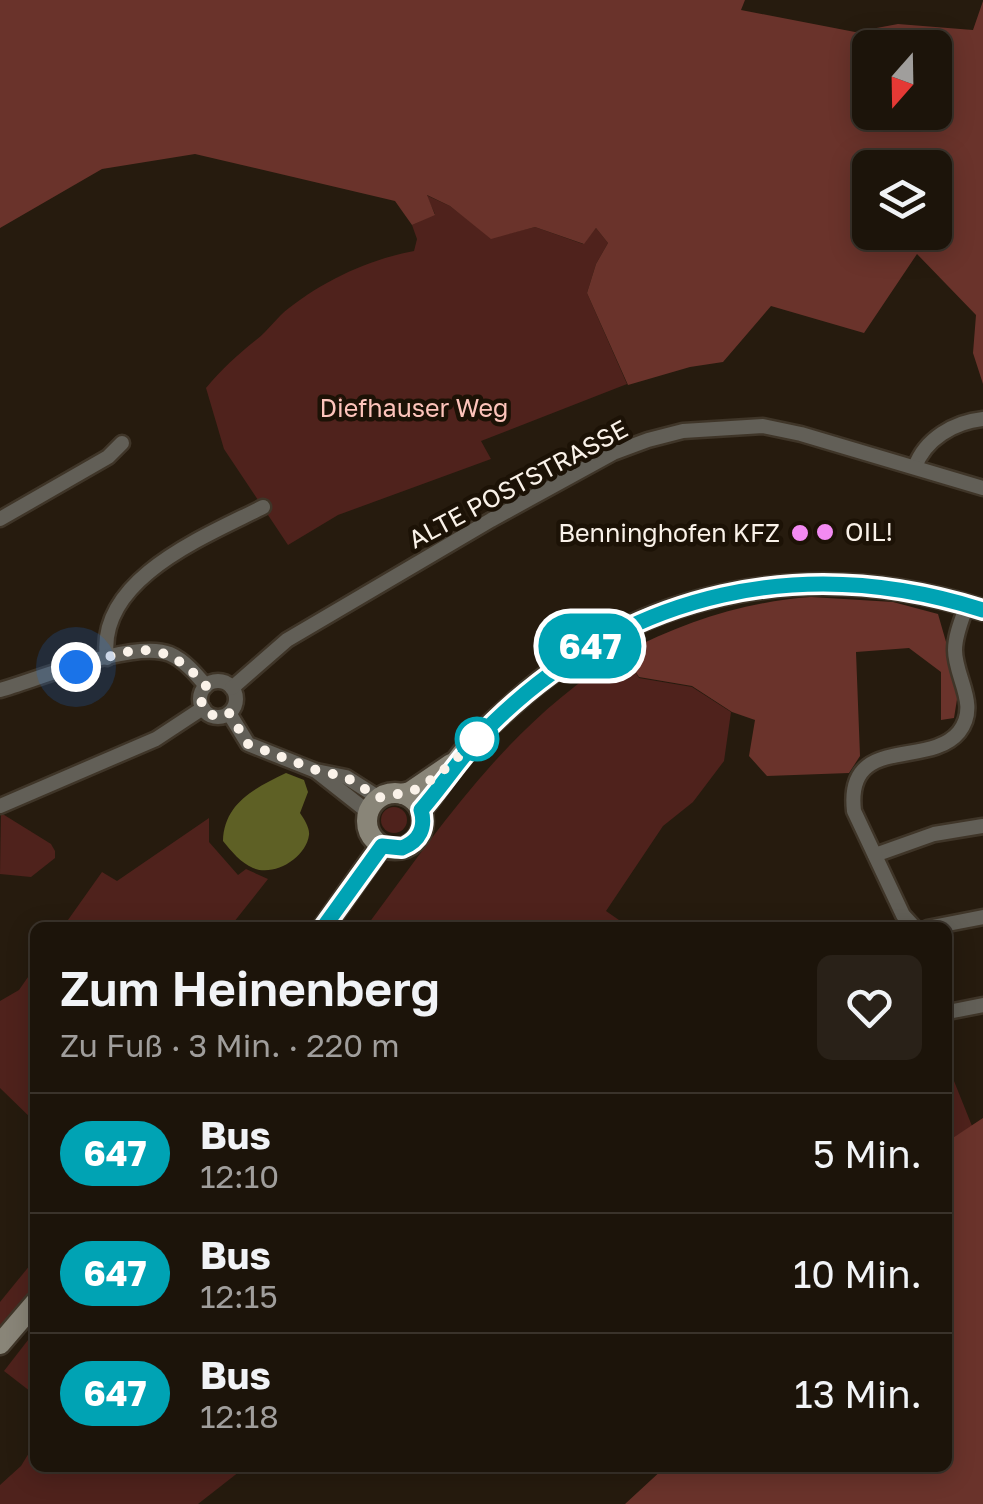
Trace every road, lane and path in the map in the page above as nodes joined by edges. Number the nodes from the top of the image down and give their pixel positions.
1 (983, 419) edge
2 (122, 443) dead end
3 (915, 467) junction
4 (983, 488) edge
5 (262, 506) dead end
6 (0, 519) edge
7 (975, 608) edge
8 (106, 658) junction
9 (206, 686) junction
10 (232, 688) junction
11 (0, 690) edge
12 (203, 708) junction
13 (229, 713) junction
14 (456, 762) junction
15 (402, 794) junction
16 (373, 805) junction
17 (0, 806) edge
18 (421, 810) junction
19 (983, 826) edge
20 (382, 846) junction
21 (875, 855) junction
22 (983, 917) edge
23 (327, 922) edge
24 (910, 922) edge
25 (952, 923) edge
26 (983, 1005) edge
27 (952, 1011) edge
28 (30, 1309) edge
29 (0, 1344) edge

1 - 3 street
2 - 6 street
3 - 4 street, ALTE POSTSTRASSE
3 - 10 street, ALTE POSTSTRASSE
5 - 8 street
7 - 14 main road
7 - 21 street
8 - 9 street
8 - 11 street
9 - 10 street
9 - 12 street
10 - 13 street
12 - 13 street
12 - 17 street
13 - 16 street
14 - 15 main road
14 - 18 main road
15 - 16 main road
15 - 18 main road
16 - 20 main road
18 - 20 main road
19 - 21 street
20 - 23 main road
21 - 24 street
22 - 25 street
26 - 27 street
28 - 29 main road

